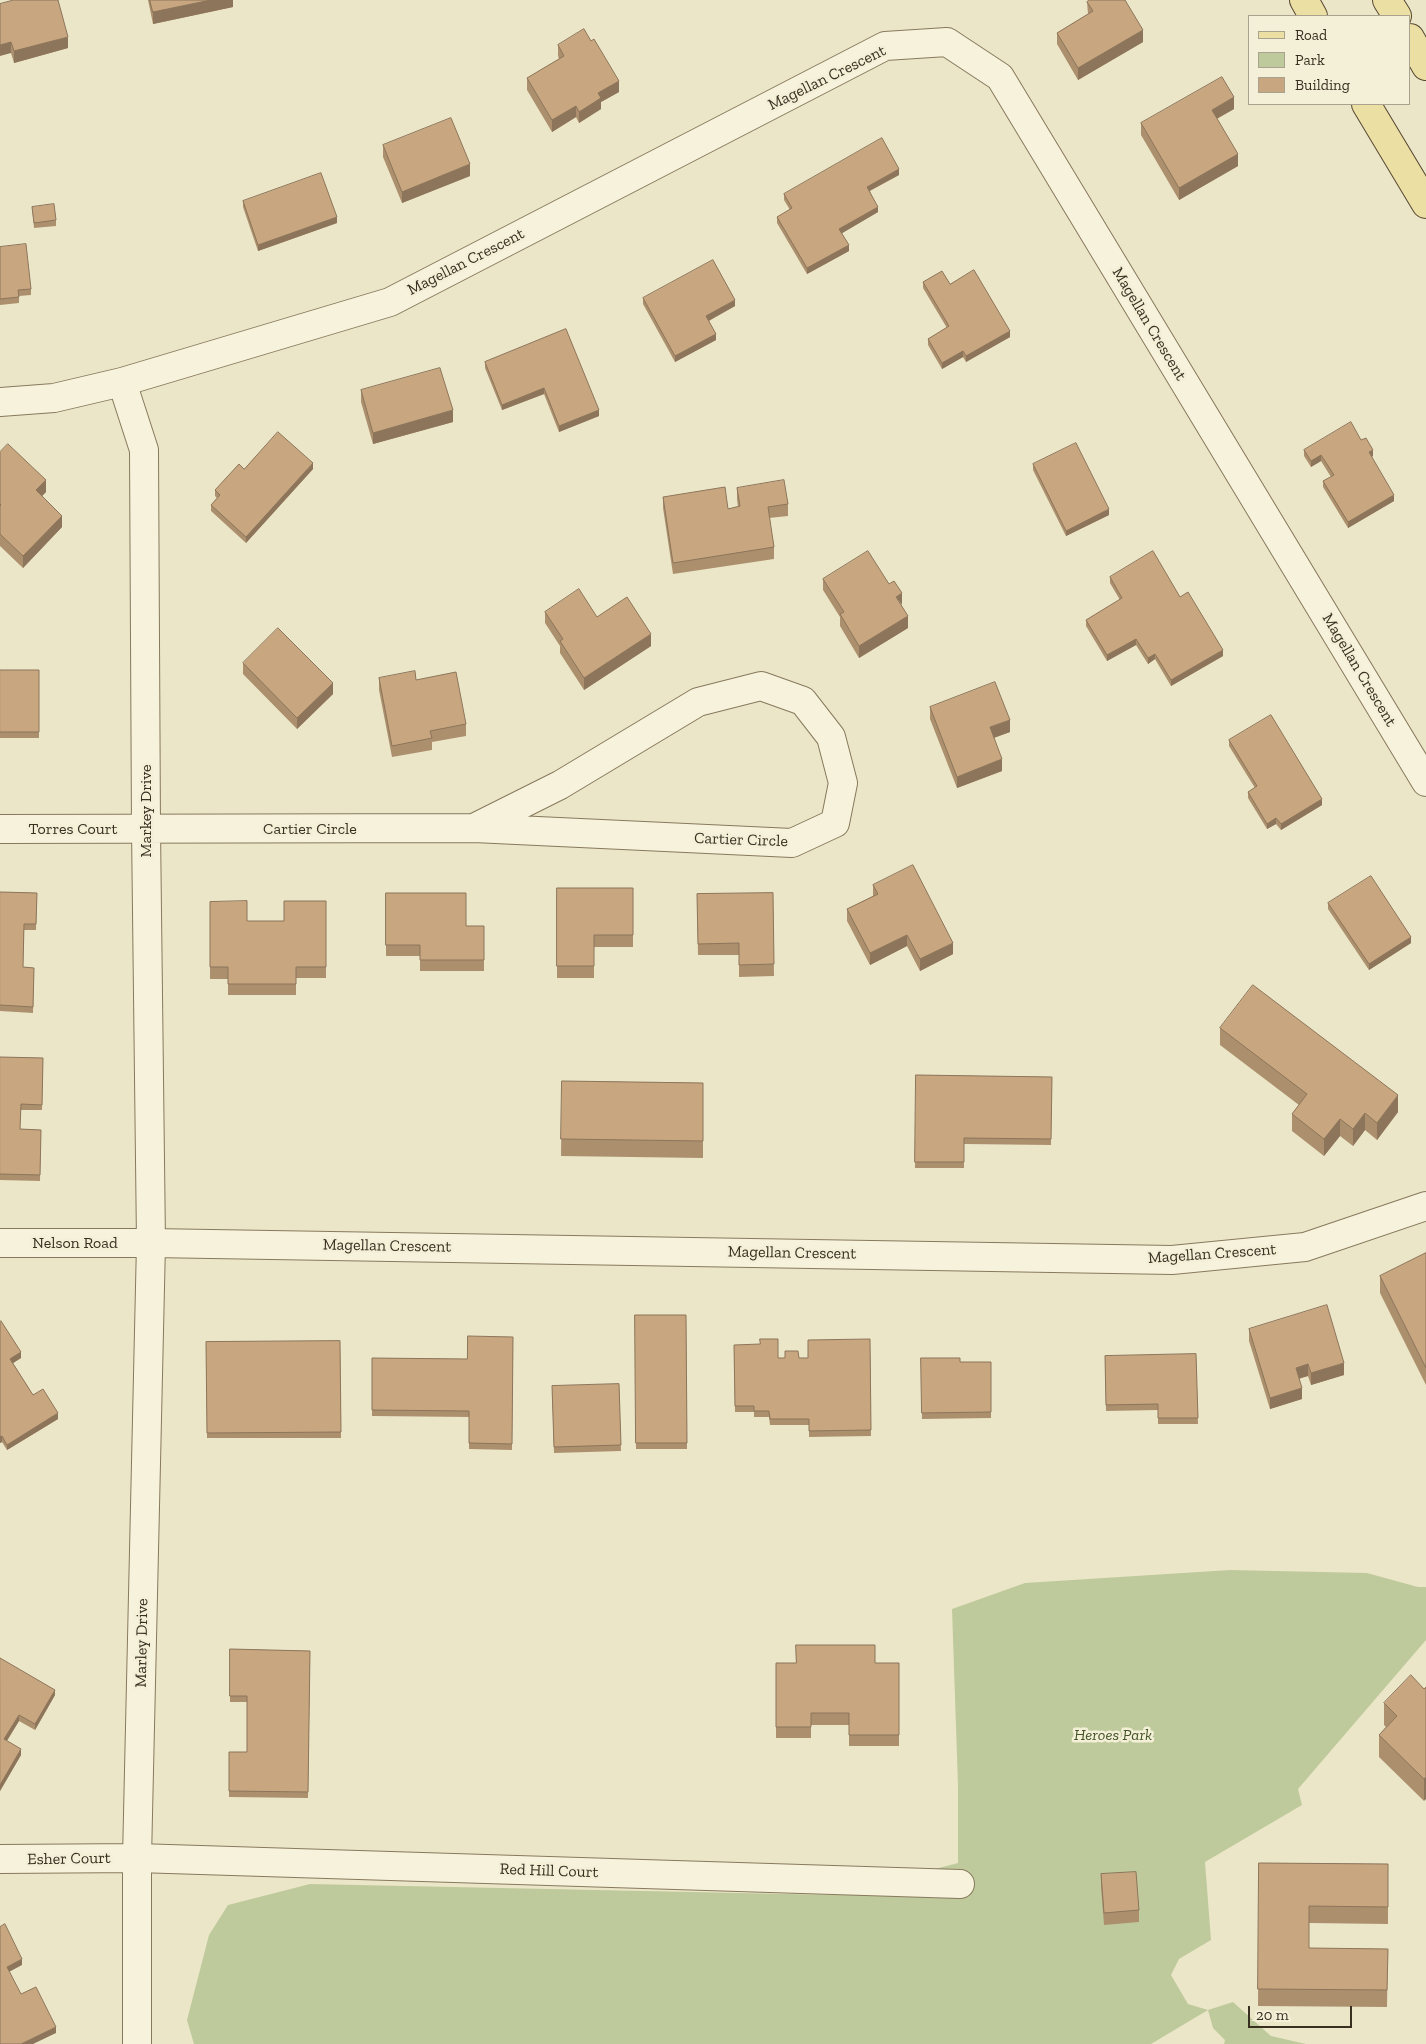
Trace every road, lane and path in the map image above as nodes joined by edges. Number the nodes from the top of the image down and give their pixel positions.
1 (1304, 0) edge
2 (1387, 0) edge
3 (1313, 15) edge
4 (1396, 15) edge
5 (1411, 40) edge
6 (1426, 66) edge
7 (1367, 105) edge
8 (1426, 204) edge
9 (122, 382) junction
10 (0, 402) edge
11 (1426, 782) edge
12 (474, 828) junction
13 (0, 829) edge
14 (146, 830) junction
15 (1426, 1206) edge
16 (0, 1243) edge
17 (151, 1243) junction
18 (137, 1858) junction
19 (0, 1860) edge
20 (960, 1884) dead end
21 (136, 2044) edge

1 - 3 main road
2 - 4 main road
5 - 6 main road
7 - 8 main road
9 - 10 street, Magellan Crescent
9 - 11 street, Magellan Crescent
9 - 14 street, Markey Drive
12 - 12 street, Cartier Circle
12 - 14 street, Cartier Circle
13 - 14 street, Torres Court
14 - 17 street, Markey Drive
15 - 17 street, Magellan Crescent
16 - 17 street, Nelson Road
17 - 18 street, Marley Drive
18 - 19 street, Esher Court
18 - 20 street, Red Hill Court
18 - 21 street, Marley Drive

